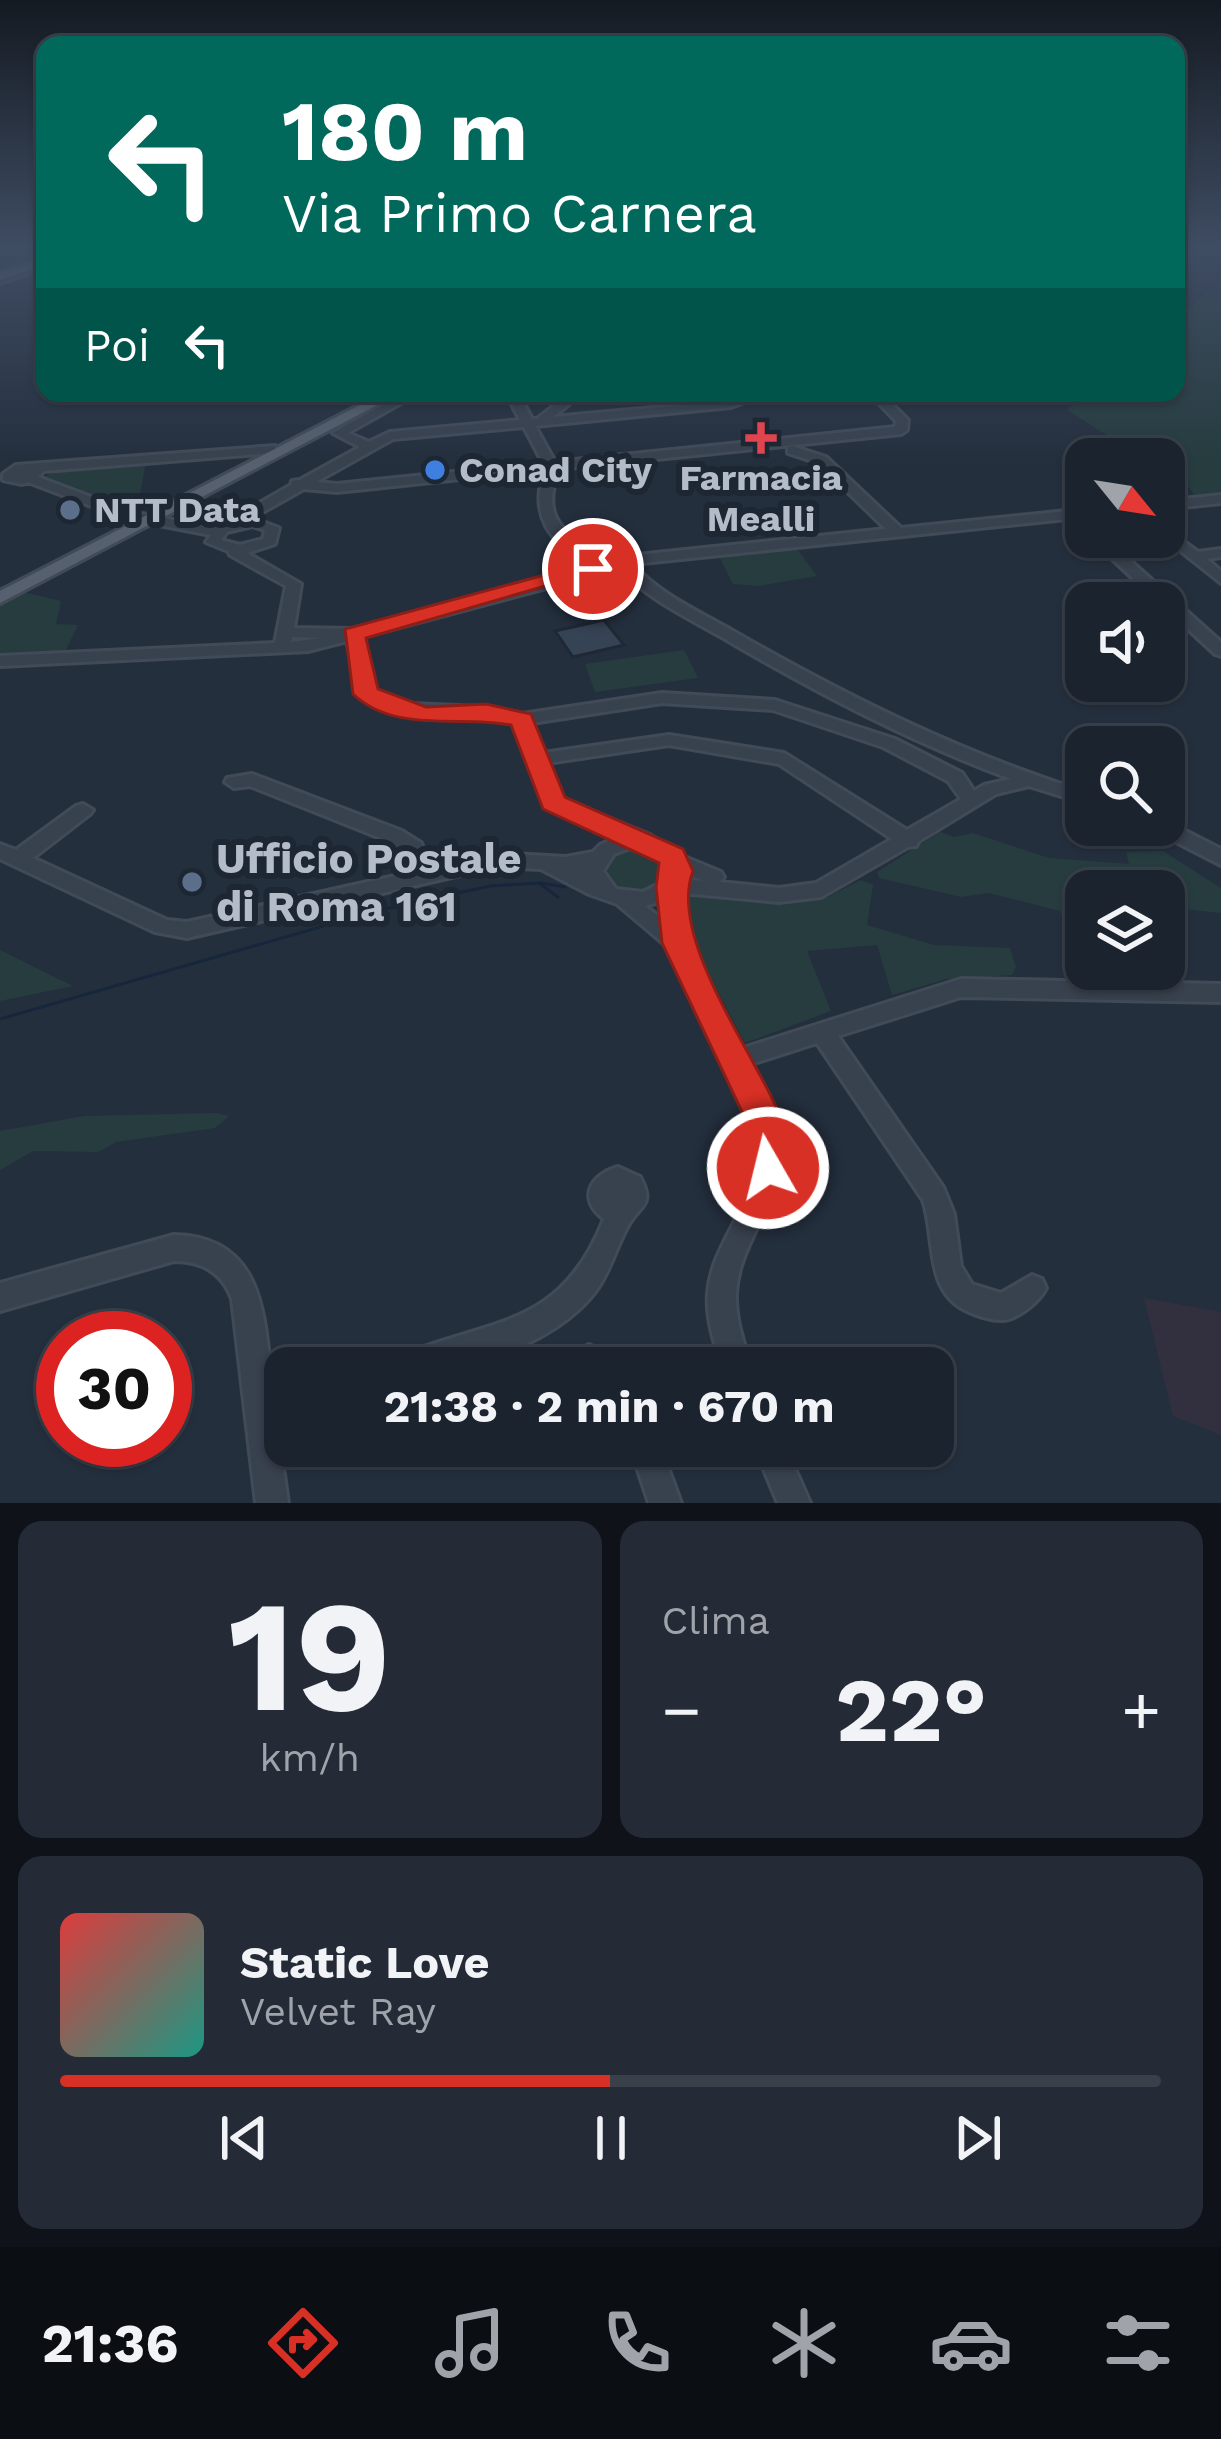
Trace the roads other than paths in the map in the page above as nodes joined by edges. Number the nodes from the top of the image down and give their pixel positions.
1 (362, 402) edge
2 (374, 402) edge
3 (396, 402) edge
4 (520, 402) edge
5 (564, 402) edge
6 (737, 402) edge
7 (888, 402) edge
8 (891, 402) edge
9 (537, 420) junction
10 (856, 438) junction
11 (367, 446) junction
12 (280, 447) junction
13 (825, 448) junction
14 (555, 467) junction
15 (297, 484) junction
16 (1221, 499) edge
17 (268, 501) junction
18 (1185, 503) edge
19 (1065, 516) edge
20 (143, 519) junction
21 (260, 523) junction
22 (898, 534) junction
23 (222, 539) junction
24 (1185, 548) edge
25 (1221, 553) edge
26 (258, 555) junction
27 (1194, 556) junction
28 (1119, 558) edge
29 (616, 562) junction
30 (589, 564) junction
31 (1221, 579) edge
32 (0, 587) edge
33 (0, 598) edge
34 (353, 634) junction
35 (284, 641) junction
36 (1221, 651) edge
37 (0, 661) edge
38 (522, 719) junction
39 (538, 759) junction
40 (983, 764) junction
41 (234, 782) dead end
42 (1039, 785) junction
43 (1065, 792) edge
44 (966, 794) junction
45 (83, 811) dead end
46 (581, 817) junction
47 (929, 823) junction
48 (904, 838) junction
49 (1185, 839) edge
50 (650, 844) junction
51 (9, 855) edge
52 (600, 855) junction
53 (1221, 858) edge
54 (529, 860) junction
55 (675, 861) junction
56 (425, 876) junction
57 (672, 886) junction
58 (615, 896) junction
59 (681, 948) junction
60 (1221, 993) edge
61 (822, 1031) junction
62 (736, 1059) junction
63 (621, 1210) dead end
64 (1032, 1288) dead end
65 (0, 1297) edge
66 (466, 1347) edge
67 (730, 1347) edge
68 (264, 1374) edge
69 (272, 1467) edge
70 (652, 1467) edge
71 (776, 1467) edge
72 (786, 1501) edge
73 (272, 1503) edge
74 (665, 1503) edge

1 - 12 main road
2 - 12 main road
3 - 11 street
4 - 9 street
5 - 9 street
6 - 9 street
7 - 10 street
8 - 13 street
9 - 11 street
9 - 14 street
10 - 13 street
10 - 13 street
11 - 15 street
12 - 20 main road
12 - 20 street
13 - 14 street
13 - 22 street
14 - 15 street
14 - 30 street
15 - 17 street
16 - 18 street
17 - 21 street
17 - 23 street
19 - 22 street
20 - 23 street
20 - 32 main road
20 - 33 main road
21 - 23 street
21 - 26 street
22 - 29 street
23 - 26 street
24 - 27 street
25 - 27 street
26 - 35 street
27 - 31 street
28 - 36 street
29 - 30 street
29 - 40 street
30 - 34 street
34 - 35 street
34 - 38 street
35 - 37 street
38 - 39 street
38 - 44 street
39 - 46 street
39 - 48 street
40 - 42 street
40 - 44 street
41 - 56 street
42 - 43 street
42 - 47 street
44 - 47 street
45 - 51 street
46 - 50 street
46 - 52 street
47 - 48 street
48 - 55 street
48 - 57 street
49 - 53 street
50 - 52 street
50 - 55 street
51 - 56 street
52 - 54 street
52 - 58 street
54 - 56 street
54 - 58 street
55 - 57 street
57 - 58 street
57 - 59 street
58 - 59 street
59 - 62 street
60 - 61 street
61 - 62 street
61 - 64 street
62 - 67 street
63 - 66 street
65 - 68 street
69 - 73 street
70 - 74 street
71 - 72 street

